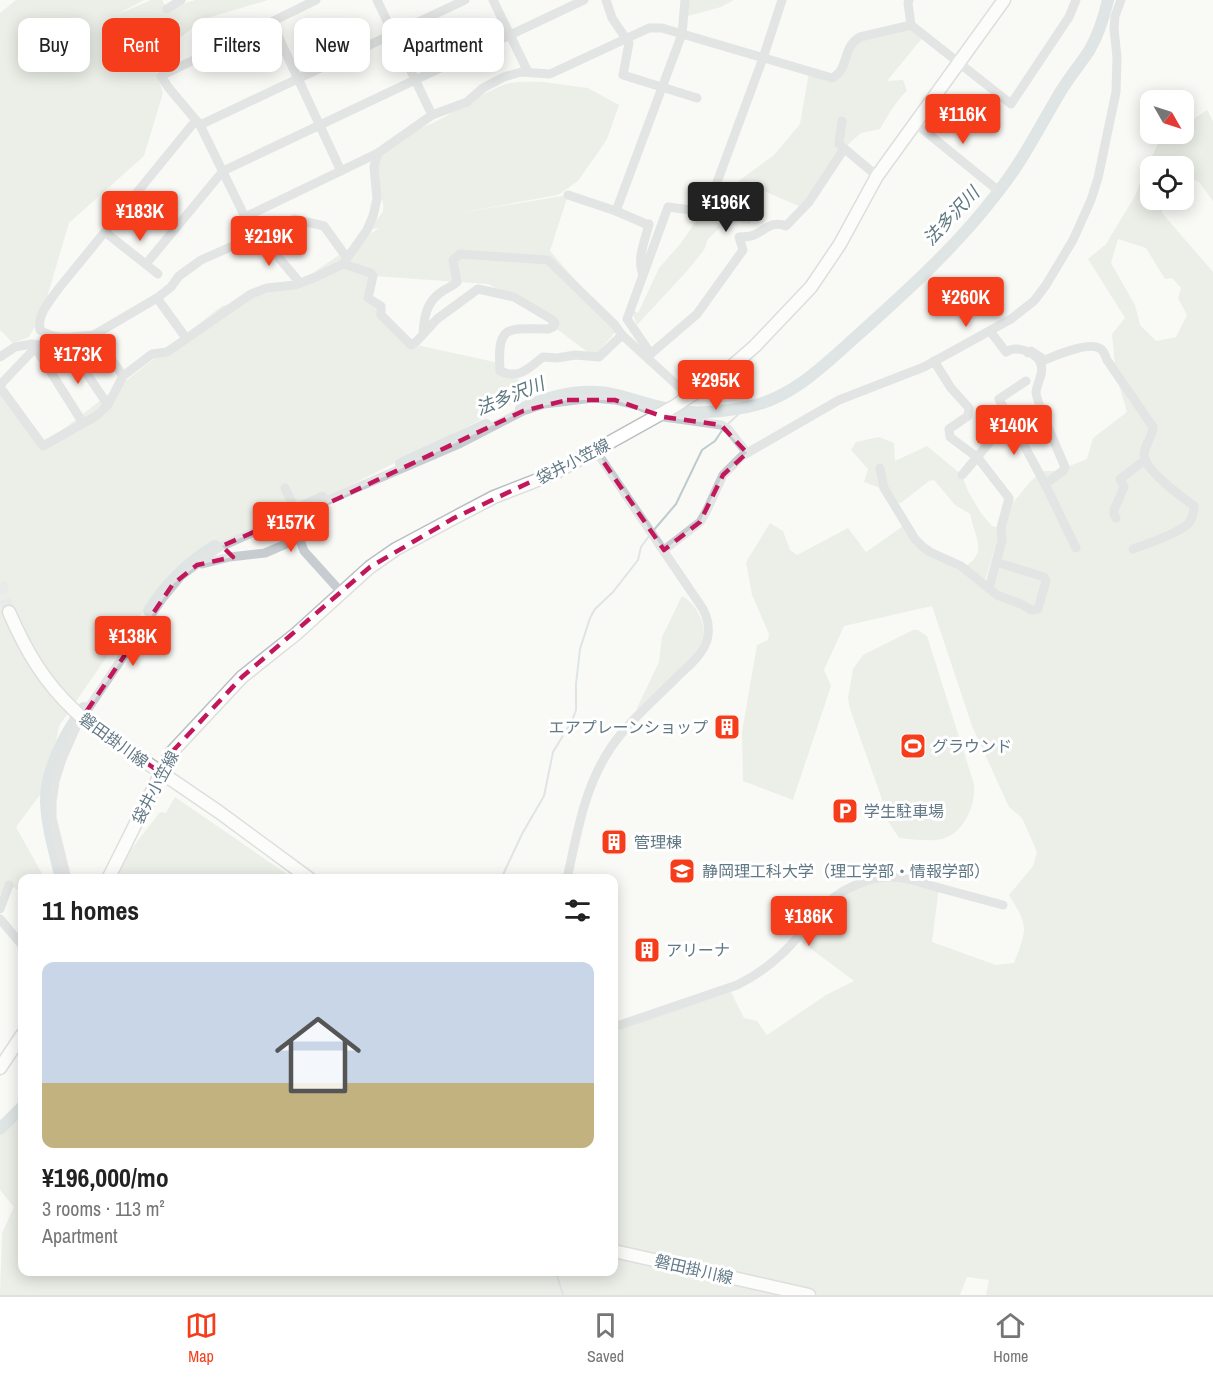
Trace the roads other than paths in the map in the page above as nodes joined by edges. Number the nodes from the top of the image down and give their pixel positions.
1 (181, 0) edge
2 (316, 0) edge
3 (377, 0) edge
4 (465, 0) edge
5 (493, 0) edge
6 (584, 0) edge
7 (606, 0) edge
8 (685, 0) edge
9 (782, 0) edge
10 (909, 0) edge
11 (1004, 0) edge
12 (1076, 0) edge
13 (1121, 0) edge
14 (167, 9) dead end
15 (282, 18) edge
16 (386, 18) edge
17 (427, 18) edge
18 (911, 25) junction
19 (682, 34) junction
20 (511, 35) junction
21 (627, 39) junction
22 (382, 40) edge
23 (282, 45) edge
24 (763, 58) junction
25 (192, 61) edge
26 (959, 62) junction
27 (412, 72) edge
28 (528, 72) junction
29 (298, 79) junction
30 (416, 80) junction
31 (662, 87) junction
32 (697, 98) dead end
33 (432, 115) junction
34 (842, 121) dead end
35 (915, 123) junction
36 (196, 125) junction
37 (319, 125) junction
38 (844, 149) junction
39 (378, 153) junction
40 (223, 171) junction
41 (341, 171) junction
42 (877, 176) junction
43 (995, 188) dead end
44 (568, 195) dead end
45 (616, 211) junction
46 (105, 232) junction
47 (259, 234) junction
48 (345, 261) junction
49 (146, 264) junction
50 (158, 274) dead end
51 (643, 274) junction
52 (300, 283) junction
53 (157, 298) junction
54 (990, 331) junction
55 (95, 334) junction
56 (423, 334) junction
57 (622, 334) junction
58 (186, 338) junction
59 (37, 346) junction
60 (70, 350) junction
61 (1028, 353) junction
62 (649, 356) junction
63 (0, 357) edge
64 (934, 361) junction
65 (123, 376) junction
66 (1026, 381) dead end
67 (0, 386) edge
68 (689, 396) junction
69 (108, 405) junction
70 (658, 415) junction
71 (1009, 419) junction
72 (83, 423) junction
73 (596, 451) junction
74 (747, 453) junction
75 (978, 458) junction
76 (1145, 460) junction
77 (880, 468) dead end
78 (962, 475) dead end
79 (1045, 484) junction
80 (285, 488) dead end
81 (298, 515) junction
82 (1116, 518) dead end
83 (300, 538) junction
84 (222, 546) junction
85 (1076, 548) dead end
86 (1133, 549) dead end
87 (664, 550) junction
88 (234, 557) junction
89 (996, 562) junction
90 (197, 565) junction
91 (989, 588) junction
92 (341, 592) junction
93 (9, 612) tunnel mouth
94 (161, 773) junction
95 (66, 874) edge
96 (110, 874) edge
97 (303, 874) edge
98 (568, 874) edge
99 (9, 885) dead end
100 (1003, 905) dead end
101 (0, 909) edge
102 (0, 919) edge
103 (18, 940) edge
104 (618, 1027) edge
105 (18, 1041) edge
106 (0, 1068) edge
107 (618, 1252) edge
108 (809, 1295) edge

1 - 14 street
2 - 15 street
3 - 16 street
4 - 17 street
5 - 20 street
6 - 20 street
7 - 21 street
8 - 19 street
9 - 24 street
10 - 18 street
11 - 26 main road, 袋井小笠線
12 - 26 street
13 - 54 street
18 - 24 street
18 - 26 street
19 - 21 street
19 - 24 street
19 - 31 street
20 - 28 street
20 - 30 street
21 - 28 street
21 - 31 street
22 - 29 street
23 - 29 street
24 - 51 street
25 - 36 street
26 - 35 main road, 袋井小笠線
27 - 30 street
28 - 33 street
29 - 36 street
29 - 37 street
30 - 33 street
30 - 37 street
31 - 32 street
31 - 45 street
33 - 39 street
34 - 38 street
35 - 42 main road, 袋井小笠線
35 - 43 street
36 - 40 street
36 - 46 street
37 - 40 street
37 - 41 street
38 - 42 street
38 - 62 street
39 - 41 street
39 - 48 street
40 - 41 street
40 - 49 street
42 - 68 main road, 袋井小笠線
44 - 45 street
45 - 51 street
46 - 49 street
46 - 55 street
47 - 48 street
47 - 52 street
47 - 53 street
48 - 52 street
48 - 56 street
49 - 50 street
51 - 62 street
52 - 58 street
53 - 55 street
53 - 58 street
54 - 61 street
54 - 64 street
55 - 60 street
55 - 65 street
56 - 57 street
56 - 57 street
57 - 62 street
58 - 65 street
59 - 60 street
59 - 63 street
59 - 67 street
59 - 72 street
60 - 69 street
61 - 76 street
61 - 79 street
62 - 68 street
64 - 74 street
64 - 75 street
65 - 69 street
66 - 71 street
67 - 72 street
68 - 70 main road, 袋井小笠線
69 - 72 street
70 - 73 main road, 袋井小笠線
70 - 74 street
70 - 81 street
71 - 75 street
71 - 79 street
73 - 87 street
73 - 92 main road, 袋井小笠線
74 - 87 street
75 - 78 street
75 - 89 street
76 - 82 street
76 - 86 street
77 - 91 street
79 - 85 street
80 - 81 street
81 - 83 street
81 - 84 street
83 - 88 street
83 - 92 street
84 - 88 street
84 - 90 street
87 - 98 street
88 - 90 street
89 - 91 street
89 - 91 street
90 - 95 street
92 - 94 main road, 袋井小笠線
93 - 94 main road, 磐田掛川線, bridge
94 - 96 main road, 袋井小笠線
94 - 97 main road, 磐田掛川線
99 - 101 street
100 - 104 street
102 - 103 street
105 - 106 main road
107 - 108 main road, 磐田掛川線

